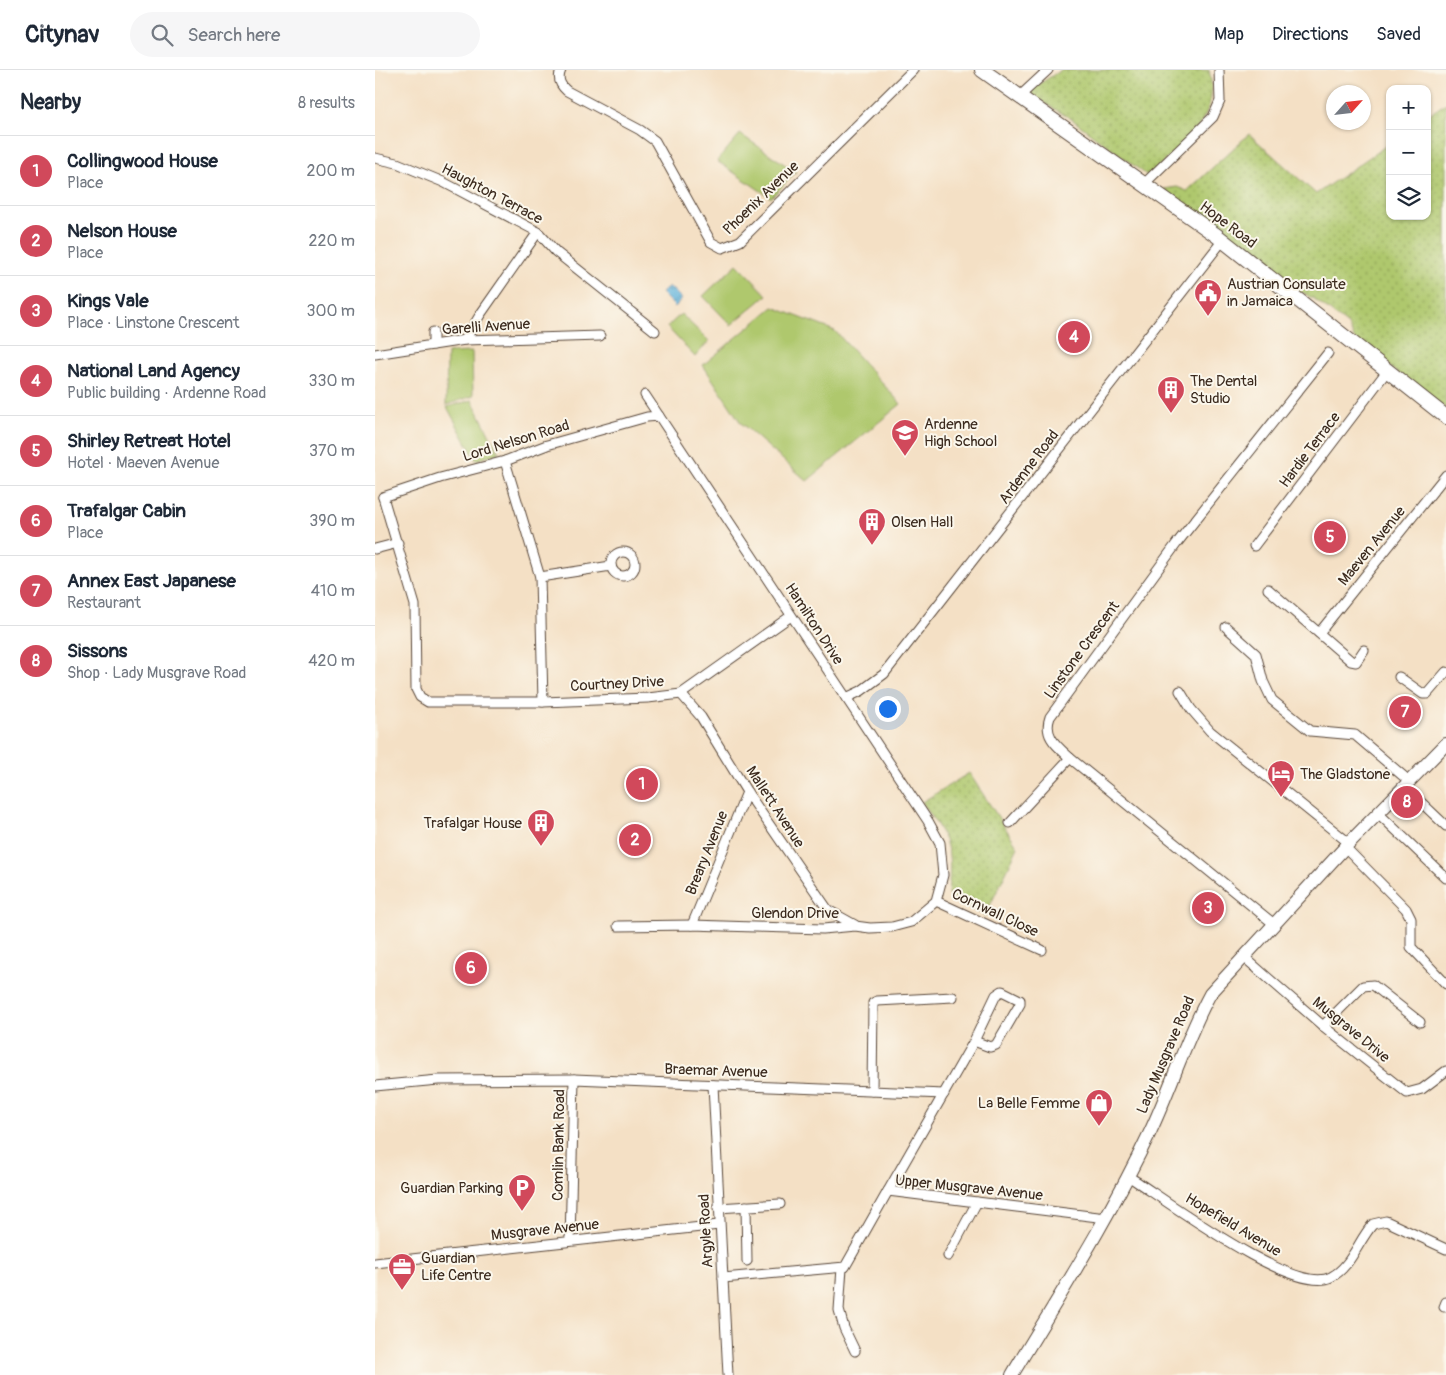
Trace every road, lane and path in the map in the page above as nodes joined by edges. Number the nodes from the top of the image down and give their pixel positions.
1 (561, 70) edge
2 (913, 70) edge
3 (982, 70) edge
4 (1048, 70) edge
5 (1219, 70) edge
6 (1020, 96) junction
7 (375, 158) edge
8 (1144, 184) junction
9 (538, 232) junction
10 (1223, 240) junction
11 (655, 331) dead end
12 (433, 332) dead end
13 (600, 336) dead end
14 (465, 340) junction
15 (433, 345) junction
16 (1328, 353) dead end
17 (375, 354) edge
18 (1387, 371) junction
19 (645, 395) dead end
20 (659, 416) junction
21 (1446, 417) edge
22 (505, 462) junction
23 (1446, 475) edge
24 (379, 496) edge
25 (398, 543) junction
26 (1254, 546) dead end
27 (375, 549) edge
28 (611, 566) dead end
29 (540, 577) junction
30 (1268, 589) dead end
31 (791, 616) junction
32 (1226, 627) dead end
33 (1319, 633) junction
34 (1364, 650) dead end
35 (1446, 672) edge
36 (1399, 677) dead end
37 (1180, 691) dead end
38 (681, 694) junction
39 (846, 698) junction
40 (543, 702) junction
41 (1446, 744) edge
42 (1070, 758) junction
43 (1406, 784) junction
44 (747, 792) junction
45 (1378, 813) junction
46 (1010, 823) dead end
47 (1446, 826) edge
48 (1347, 846) junction
49 (1446, 878) edge
50 (936, 901) junction
51 (1274, 924) junction
52 (693, 925) junction
53 (618, 926) dead end
54 (855, 926) junction
55 (1041, 950) dead end
56 (1244, 956) junction
57 (1446, 984) edge
58 (953, 997) dead end
59 (1420, 1022) dead end
60 (1323, 1026) junction
61 (974, 1041) junction
62 (1446, 1071) edge
63 (574, 1079) junction
64 (713, 1085) junction
65 (375, 1086) edge
66 (872, 1091) junction
67 (944, 1094) junction
68 (1128, 1176) junction
69 (888, 1191) junction
70 (977, 1202) junction
71 (780, 1204) dead end
72 (746, 1206) junction
73 (718, 1208) junction
74 (1106, 1218) junction
75 (719, 1225) junction
76 (571, 1241) junction
77 (1446, 1249) edge
78 (948, 1256) dead end
79 (747, 1260) dead end
80 (375, 1262) edge
81 (842, 1268) junction
82 (723, 1278) junction
83 (855, 1351) dead end
84 (728, 1375) edge
85 (1012, 1375) edge

1 - 2 street, Phoenix Avenue
3 - 6 main road, Hope Road
4 - 6 street
5 - 8 street
6 - 8 main road, Hope Road
7 - 9 street, Haughton Terrace
8 - 10 main road, Hope Road
9 - 11 street, Haughton Terrace
9 - 14 street
10 - 18 main road, Hope Road
10 - 39 street, Ardenne Road
12 - 15 street
13 - 14 street, Garelli Avenue
14 - 15 street, Garelli Avenue
15 - 17 street, Garelli Avenue
16 - 42 street, Linstone Crescent
18 - 21 main road, Hope Road
18 - 26 street, Hardie Terrace
19 - 20 street, Hamilton Drive
20 - 22 street, Lord Nelson Road
20 - 31 street, Hamilton Drive
22 - 24 street, Lord Nelson Road
22 - 29 street
23 - 33 street, Maeven Avenue
24 - 25 street
25 - 27 street
25 - 40 street, Courtney Drive
28 - 29 street
29 - 40 street
30 - 33 street
31 - 38 street, Courtney Drive
31 - 39 street, Hamilton Drive
32 - 43 street
33 - 34 street
35 - 36 street
37 - 48 street
38 - 40 street, Courtney Drive
38 - 44 street, Mallett Avenue
39 - 50 street, Hamilton Drive
41 - 43 main road, Lady Musgrave Road
42 - 46 street
42 - 51 street, Linstone Crescent
43 - 45 main road, Lady Musgrave Road
43 - 47 street
44 - 52 street, Breary Avenue
44 - 54 street, Mallett Avenue
45 - 48 main road, Lady Musgrave Road
45 - 49 street
48 - 51 main road, Lady Musgrave Road
48 - 57 street
50 - 54 street, Glendon Drive
50 - 55 street, Cornwall Close
51 - 56 main road, Lady Musgrave Road
52 - 53 street, Glendon Drive
52 - 54 street, Glendon Drive
56 - 60 street, Musgrave Drive
56 - 68 main road, Lady Musgrave Road
58 - 66 street
59 - 60 street
60 - 62 street, Musgrave Drive
61 - 61 street
61 - 67 street
63 - 64 street, Braemar Avenue
63 - 65 street, Braemar Avenue
63 - 76 street, Comlin Bank Road
64 - 66 street, Braemar Avenue
64 - 73 street, Argyle Road
66 - 67 street, Braemar Avenue
67 - 69 street
68 - 74 main road, Lady Musgrave Road
68 - 77 street, Hopefield Avenue
69 - 70 street, Upper Musgrave Avenue
69 - 81 street, Upper Musgrave Avenue
70 - 74 street, Upper Musgrave Avenue
70 - 78 street
71 - 72 street
72 - 73 street
72 - 79 street
73 - 75 street, Argyle Road
74 - 85 main road, Lady Musgrave Road
75 - 76 street, Musgrave Avenue
75 - 82 street, Argyle Road
76 - 80 street, Musgrave Avenue
81 - 82 street
81 - 83 street
82 - 84 street, Argyle Road

